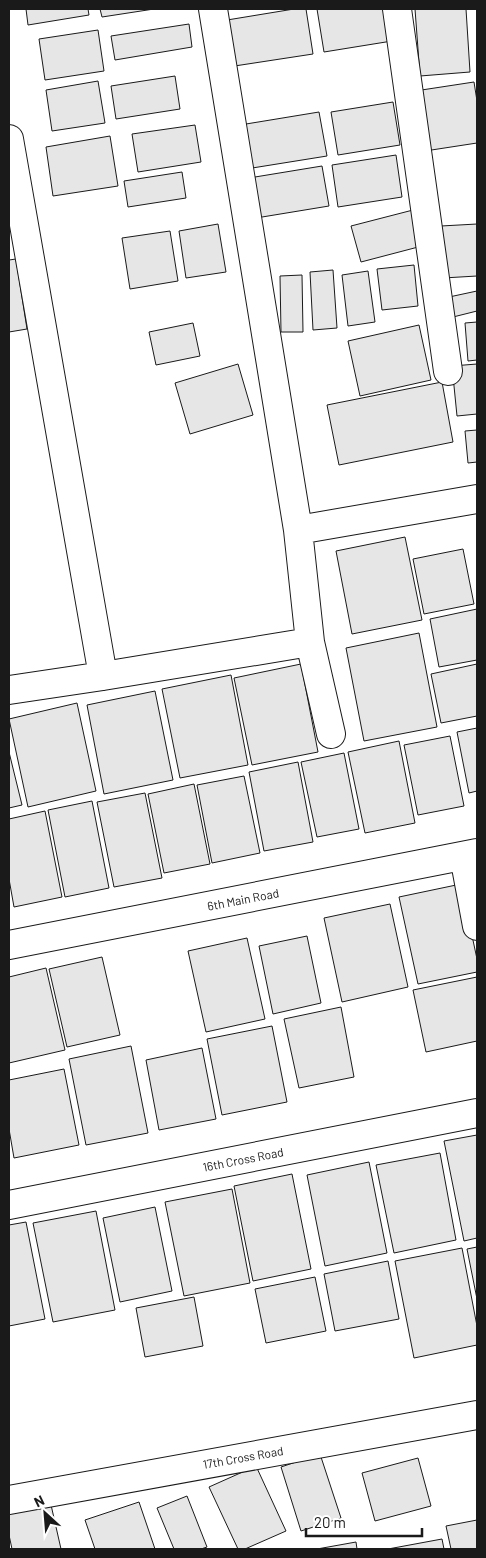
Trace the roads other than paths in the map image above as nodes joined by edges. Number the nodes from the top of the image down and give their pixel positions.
1 (213, 9) edge
2 (397, 9) edge
3 (9, 139) edge
4 (16, 227) edge
5 (448, 371) dead end
6 (477, 499) edge
7 (298, 530) junction
8 (310, 642) junction
9 (103, 676) junction
10 (9, 690) edge
11 (331, 734) dead end
12 (471, 854) edge
13 (477, 926) edge
14 (9, 945) edge
15 (477, 1113) edge
16 (9, 1205) edge
17 (477, 1415) edge
18 (9, 1500) edge

1 - 7 street
2 - 5 street
3 - 4 street
4 - 9 street
6 - 7 street
7 - 8 street
8 - 9 street
8 - 11 street
9 - 10 street
12 - 13 street
12 - 14 street, 6th Main Road
15 - 16 street, 16th Cross Road
17 - 18 street, 17th Cross Road

